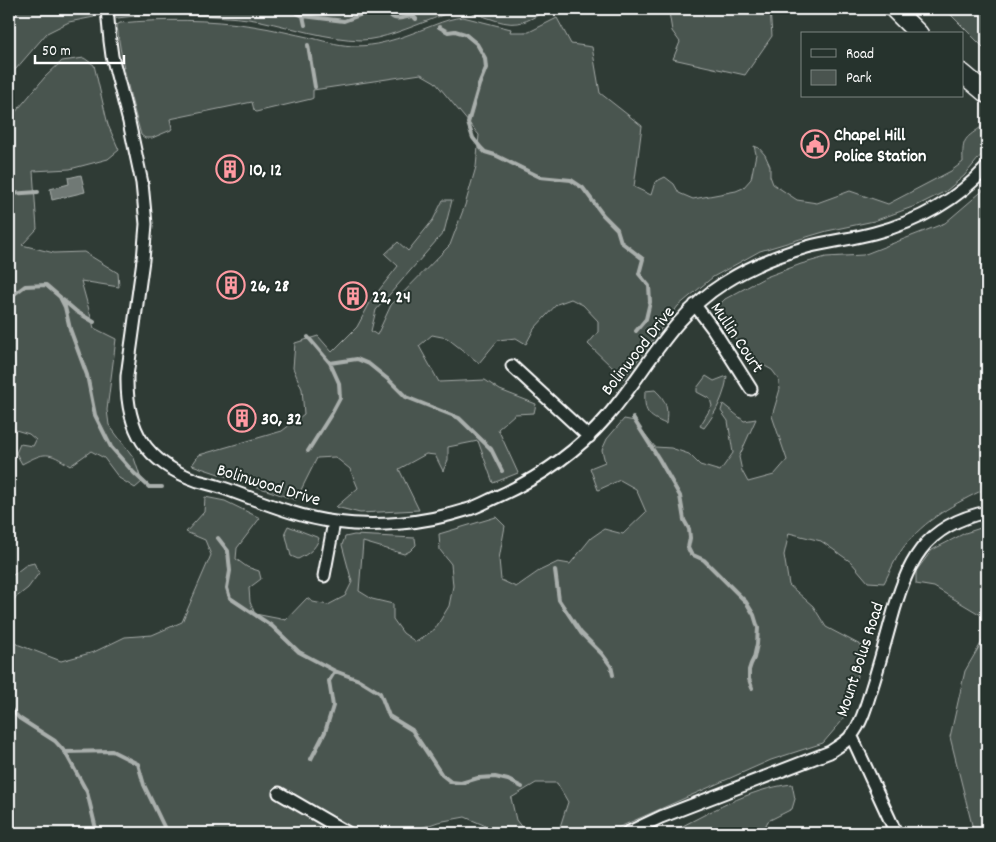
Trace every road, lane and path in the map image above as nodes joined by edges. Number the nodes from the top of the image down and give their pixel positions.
1 (108, 9) edge
2 (894, 9) edge
3 (917, 32) edge
4 (964, 75) edge
5 (987, 94) edge
6 (987, 167) edge
7 (695, 305) junction
8 (512, 366) dead end
9 (751, 389) dead end
10 (588, 437) junction
11 (987, 512) edge
12 (334, 522) junction
13 (324, 576) dead end
14 (851, 735) junction
15 (279, 792) dead end
16 (348, 833) edge
17 (627, 833) edge
18 (896, 833) edge

1 - 12 street, Bolinwood Drive
2 - 3 main road
4 - 5 main road
6 - 7 street, Bolinwood Drive
7 - 9 street, Mullin Court
7 - 10 street, Bolinwood Drive
8 - 10 street
10 - 12 street, Bolinwood Drive
11 - 14 street, Mount Bolus Road
12 - 13 street
14 - 17 street, Mount Bolus Road
14 - 18 street
15 - 16 street

